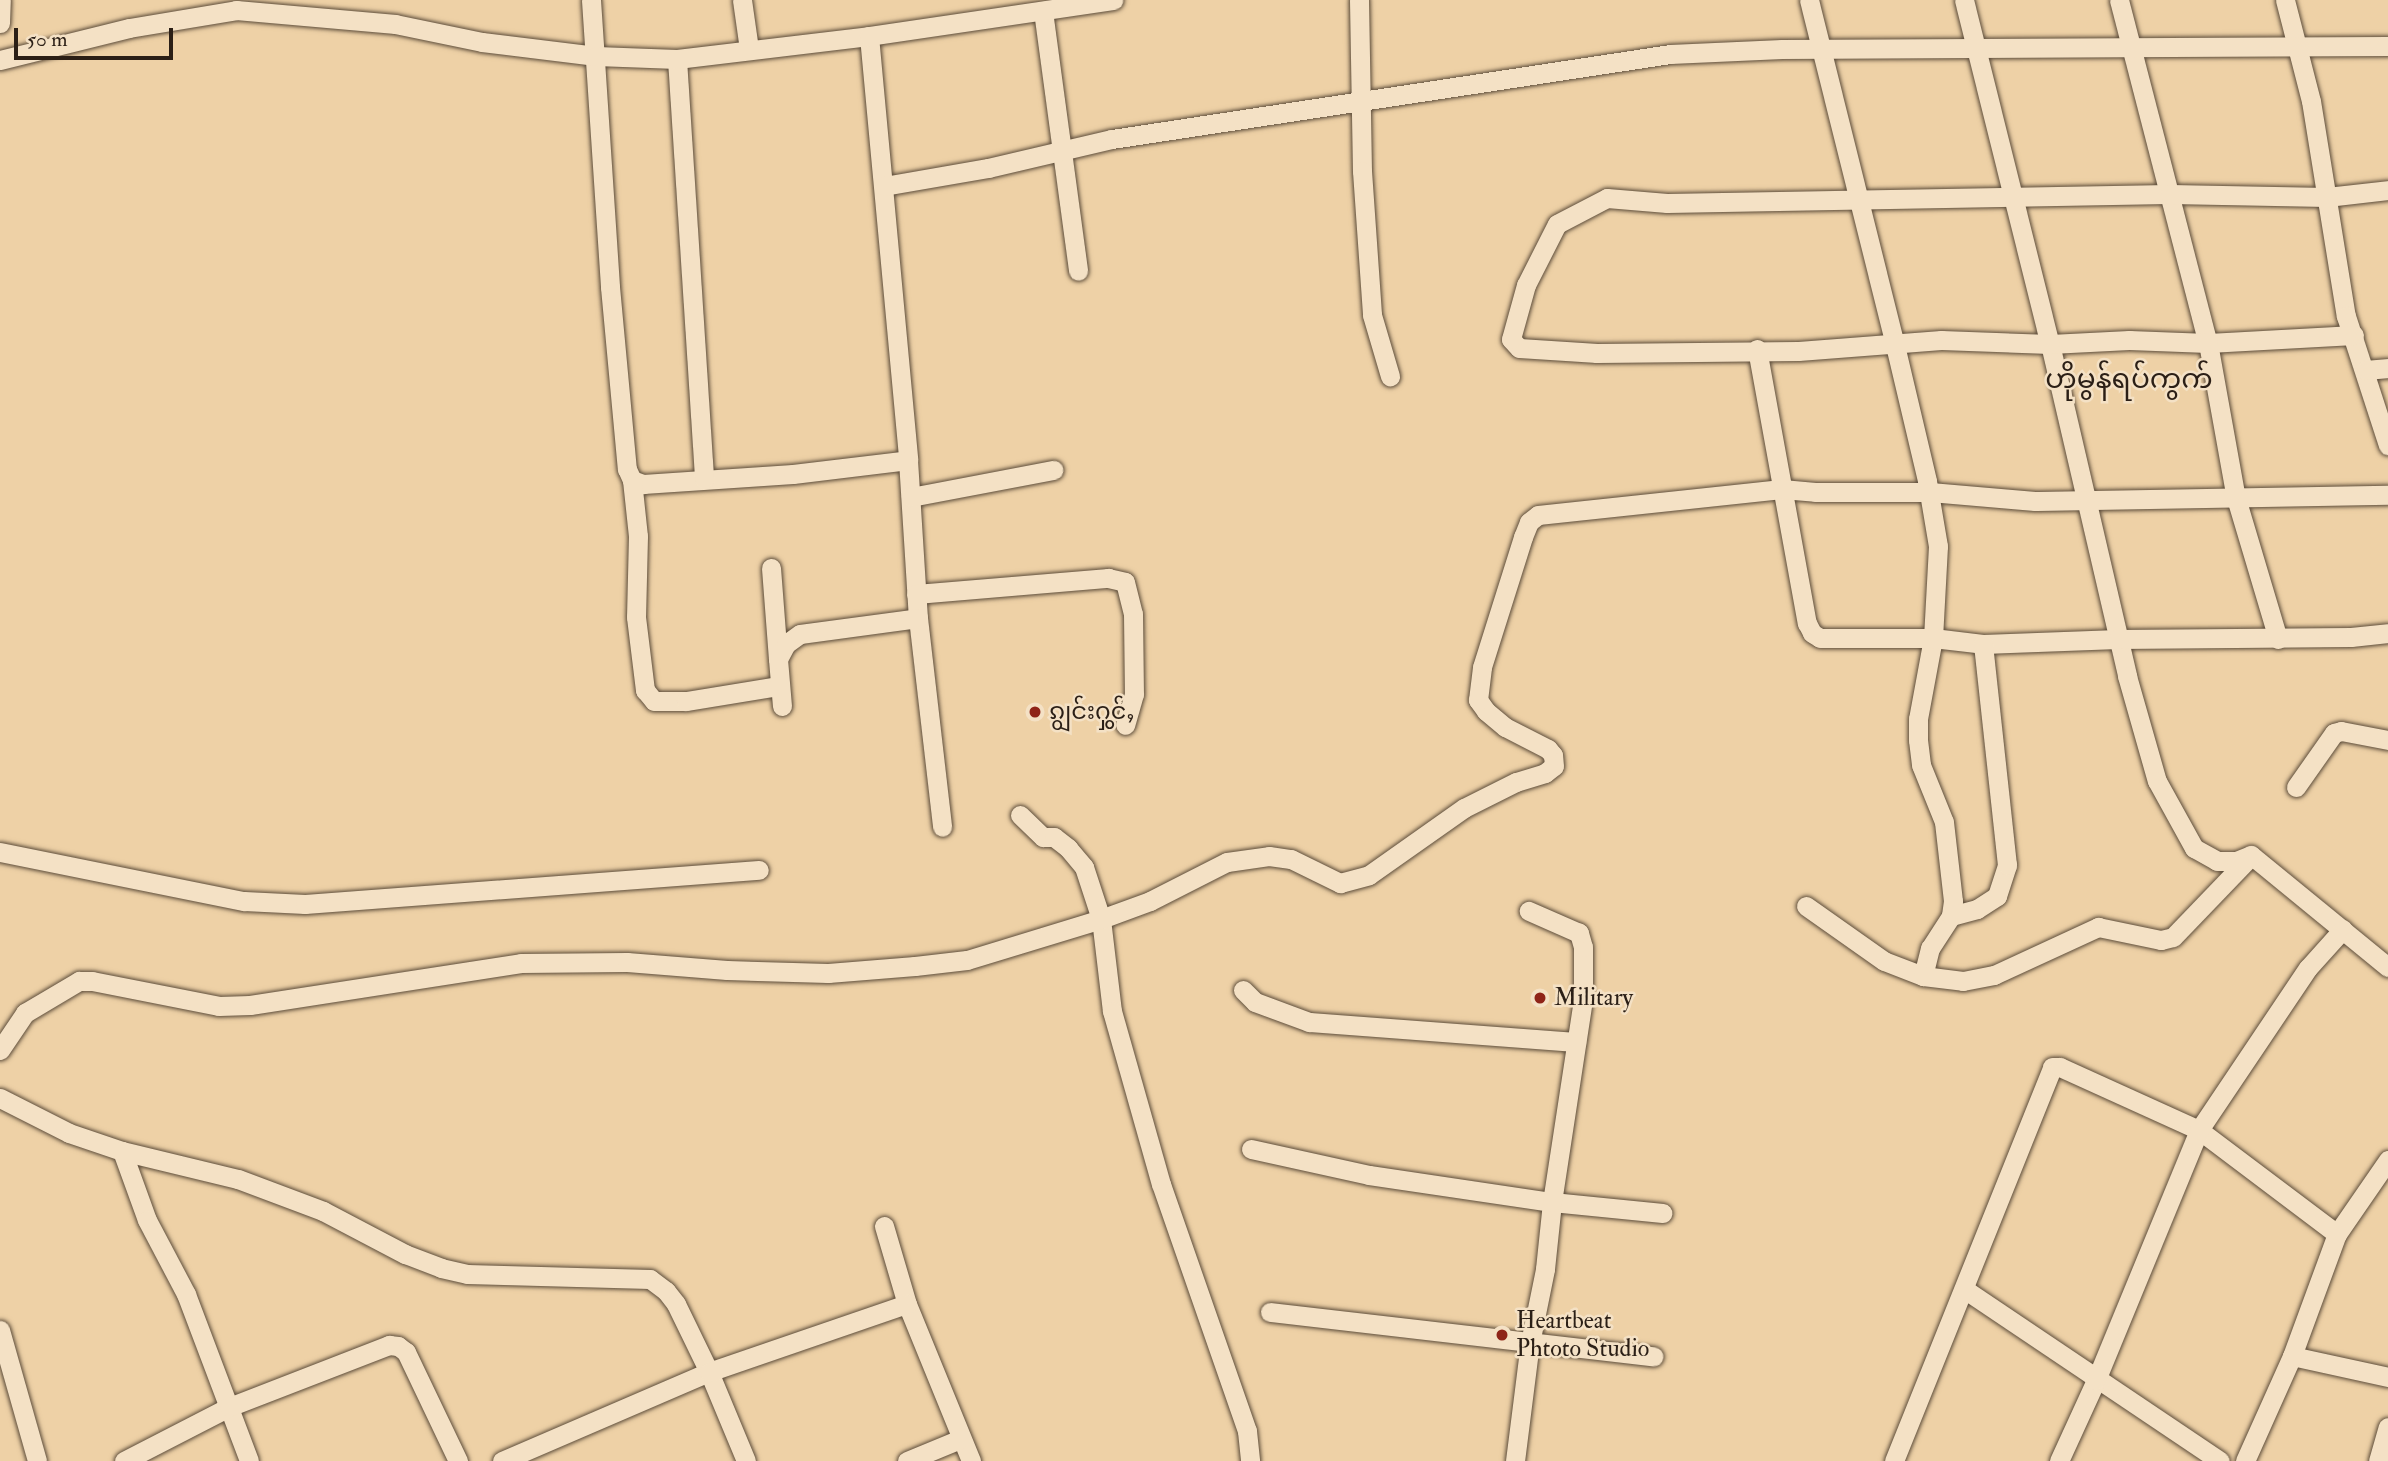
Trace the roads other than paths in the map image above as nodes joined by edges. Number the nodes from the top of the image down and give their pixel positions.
1 (1, 0) edge
2 (591, 0) edge
3 (742, 0) edge
4 (1113, 0) edge
5 (1359, 0) edge
6 (1809, 0) edge
7 (1964, 0) edge
8 (2119, 0) edge
9 (2285, 0) edge
10 (969, 9) edge
11 (1043, 11) junction
12 (0, 23) edge
13 (869, 36) junction
14 (2129, 46) junction
15 (2299, 46) junction
16 (2388, 46) edge
17 (1975, 47) junction
18 (1819, 48) junction
19 (748, 49) junction
20 (596, 56) junction
21 (677, 59) junction
22 (0, 60) edge
23 (1361, 102) junction
24 (1062, 151) junction
25 (884, 186) junction
26 (2388, 190) edge
27 (2169, 194) junction
28 (2013, 197) junction
29 (2327, 197) junction
30 (1858, 199) junction
31 (1077, 271) dead end
32 (2354, 335) junction
33 (1894, 341) junction
34 (2208, 343) junction
35 (2050, 344) junction
36 (1757, 349) junction
37 (2388, 368) edge
38 (2366, 370) junction
39 (1390, 376) dead end
40 (2388, 445) edge
41 (908, 460) junction
42 (1054, 470) dead end
43 (704, 479) junction
44 (632, 480) junction
45 (1782, 489) junction
46 (1930, 492) junction
47 (2388, 495) edge
48 (911, 497) junction
49 (2236, 498) junction
50 (2087, 500) junction
51 (771, 568) dead end
52 (916, 594) junction
53 (918, 618) junction
54 (2388, 633) edge
55 (1933, 638) junction
56 (2118, 639) junction
57 (2278, 639) junction
58 (1983, 644) junction
59 (778, 659) junction
60 (1125, 724) dead end
61 (2388, 740) edge
62 (2296, 787) dead end
63 (1020, 815) dead end
64 (942, 827) dead end
65 (0, 852) edge
66 (2251, 855) junction
67 (759, 870) dead end
68 (1806, 906) dead end
69 (1529, 911) dead end
70 (1951, 916) junction
71 (1101, 919) junction
72 (2343, 929) junction
73 (2388, 967) edge
74 (1923, 976) junction
75 (1243, 990) dead end
76 (1576, 1042) junction
77 (0, 1049) edge
78 (0, 1098) edge
79 (2199, 1130) junction
80 (1251, 1149) dead end
81 (122, 1151) junction
82 (2388, 1160) edge
83 (1552, 1202) junction
84 (1662, 1213) dead end
85 (884, 1226) dead end
86 (2337, 1234) junction
87 (1964, 1289) junction
88 (907, 1304) junction
89 (1270, 1312) dead end
90 (0, 1330) edge
91 (1530, 1343) junction
92 (1653, 1356) dead end
93 (2292, 1356) junction
94 (709, 1372) junction
95 (2388, 1377) edge
96 (2096, 1380) junction
97 (229, 1407) junction
98 (2388, 1427) edge
99 (960, 1439) junction
100 (37, 1461) edge
101 (124, 1461) edge
102 (249, 1461) edge
103 (458, 1461) edge
104 (502, 1461) edge
105 (746, 1461) edge
106 (907, 1461) edge
107 (971, 1461) edge
108 (1250, 1461) edge
109 (1515, 1461) edge
110 (1894, 1461) edge
111 (2059, 1461) edge
112 (2220, 1461) edge
113 (2245, 1461) edge
114 (2378, 1461) edge

1 - 12 street
2 - 20 street
3 - 19 street
4 - 11 street
5 - 23 street
6 - 18 street
7 - 17 street
8 - 14 street
9 - 15 street
10 - 11 street
10 - 13 street
11 - 24 street
13 - 19 street
13 - 25 street
14 - 15 street
14 - 17 street
14 - 27 street
15 - 16 street
15 - 29 street
17 - 18 street
17 - 28 street
18 - 23 street
18 - 30 street
19 - 21 street
20 - 21 street
20 - 22 street
20 - 44 street
21 - 43 street
23 - 24 street
23 - 39 street
24 - 25 street
24 - 31 street
25 - 41 street
26 - 29 street
27 - 28 street
27 - 29 street
27 - 34 street
28 - 30 street
28 - 35 street
29 - 32 street
30 - 33 street
30 - 36 street
32 - 34 street
32 - 38 street
33 - 35 street
33 - 36 street
33 - 46 street
34 - 35 street
34 - 49 street
35 - 50 street
36 - 45 street
37 - 38 street
38 - 40 street
41 - 43 street
41 - 48 street
42 - 48 street
43 - 44 street
44 - 59 street
45 - 46 street
45 - 55 street
45 - 71 street
46 - 50 street
46 - 55 street
47 - 49 street
48 - 52 street
49 - 50 street
49 - 57 street
50 - 56 street
51 - 59 street
52 - 53 street
52 - 60 street
53 - 59 street
53 - 64 street
54 - 57 street
55 - 58 street
55 - 70 street
56 - 57 street
56 - 58 street
56 - 66 street
58 - 70 street
61 - 62 street
63 - 71 street
65 - 67 street
66 - 72 street
66 - 74 street
68 - 74 street
69 - 76 street
70 - 74 street
71 - 77 street
71 - 108 street
72 - 73 street
72 - 79 street
75 - 76 street
76 - 83 street
78 - 81 street
79 - 86 street
79 - 87 street
79 - 96 street
80 - 83 street
81 - 94 street
81 - 97 street
82 - 86 street
83 - 84 street
83 - 91 street
85 - 88 street
86 - 93 street
87 - 96 street
87 - 110 street
88 - 94 street
88 - 99 street
89 - 91 street
90 - 100 street
91 - 92 street
91 - 109 street
93 - 95 street
93 - 113 street
94 - 104 street
94 - 105 street
96 - 111 street
96 - 112 street
97 - 101 street
97 - 102 street
97 - 103 street
98 - 114 street
99 - 106 street
99 - 107 street

